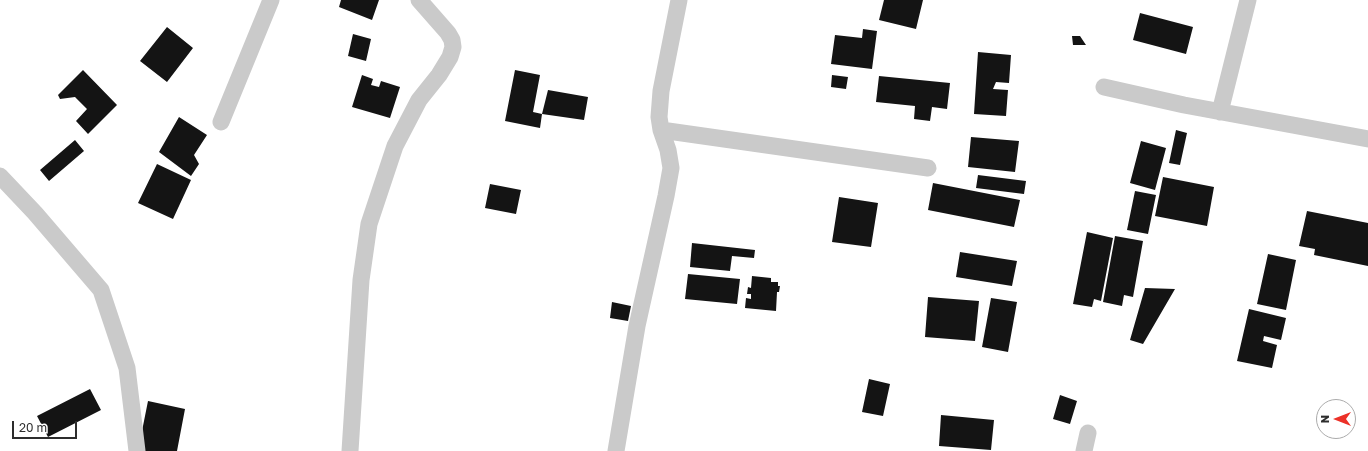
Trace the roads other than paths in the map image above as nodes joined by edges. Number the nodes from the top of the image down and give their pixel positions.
1 (271, 0) edge
2 (419, 0) edge
3 (679, 0) edge
4 (1248, 0) edge
5 (1104, 87) dead end
6 (1220, 112) junction
7 (221, 122) dead end
8 (661, 130) junction
9 (1368, 139) edge
10 (928, 168) dead end
11 (0, 176) edge
12 (1088, 433) dead end
13 (137, 451) edge
14 (350, 451) edge
15 (616, 451) edge
16 (1084, 451) edge

1 - 7 street
2 - 14 street
3 - 8 street
4 - 6 street
5 - 6 street
6 - 9 street
8 - 10 street
8 - 15 street
11 - 13 street
12 - 16 street

